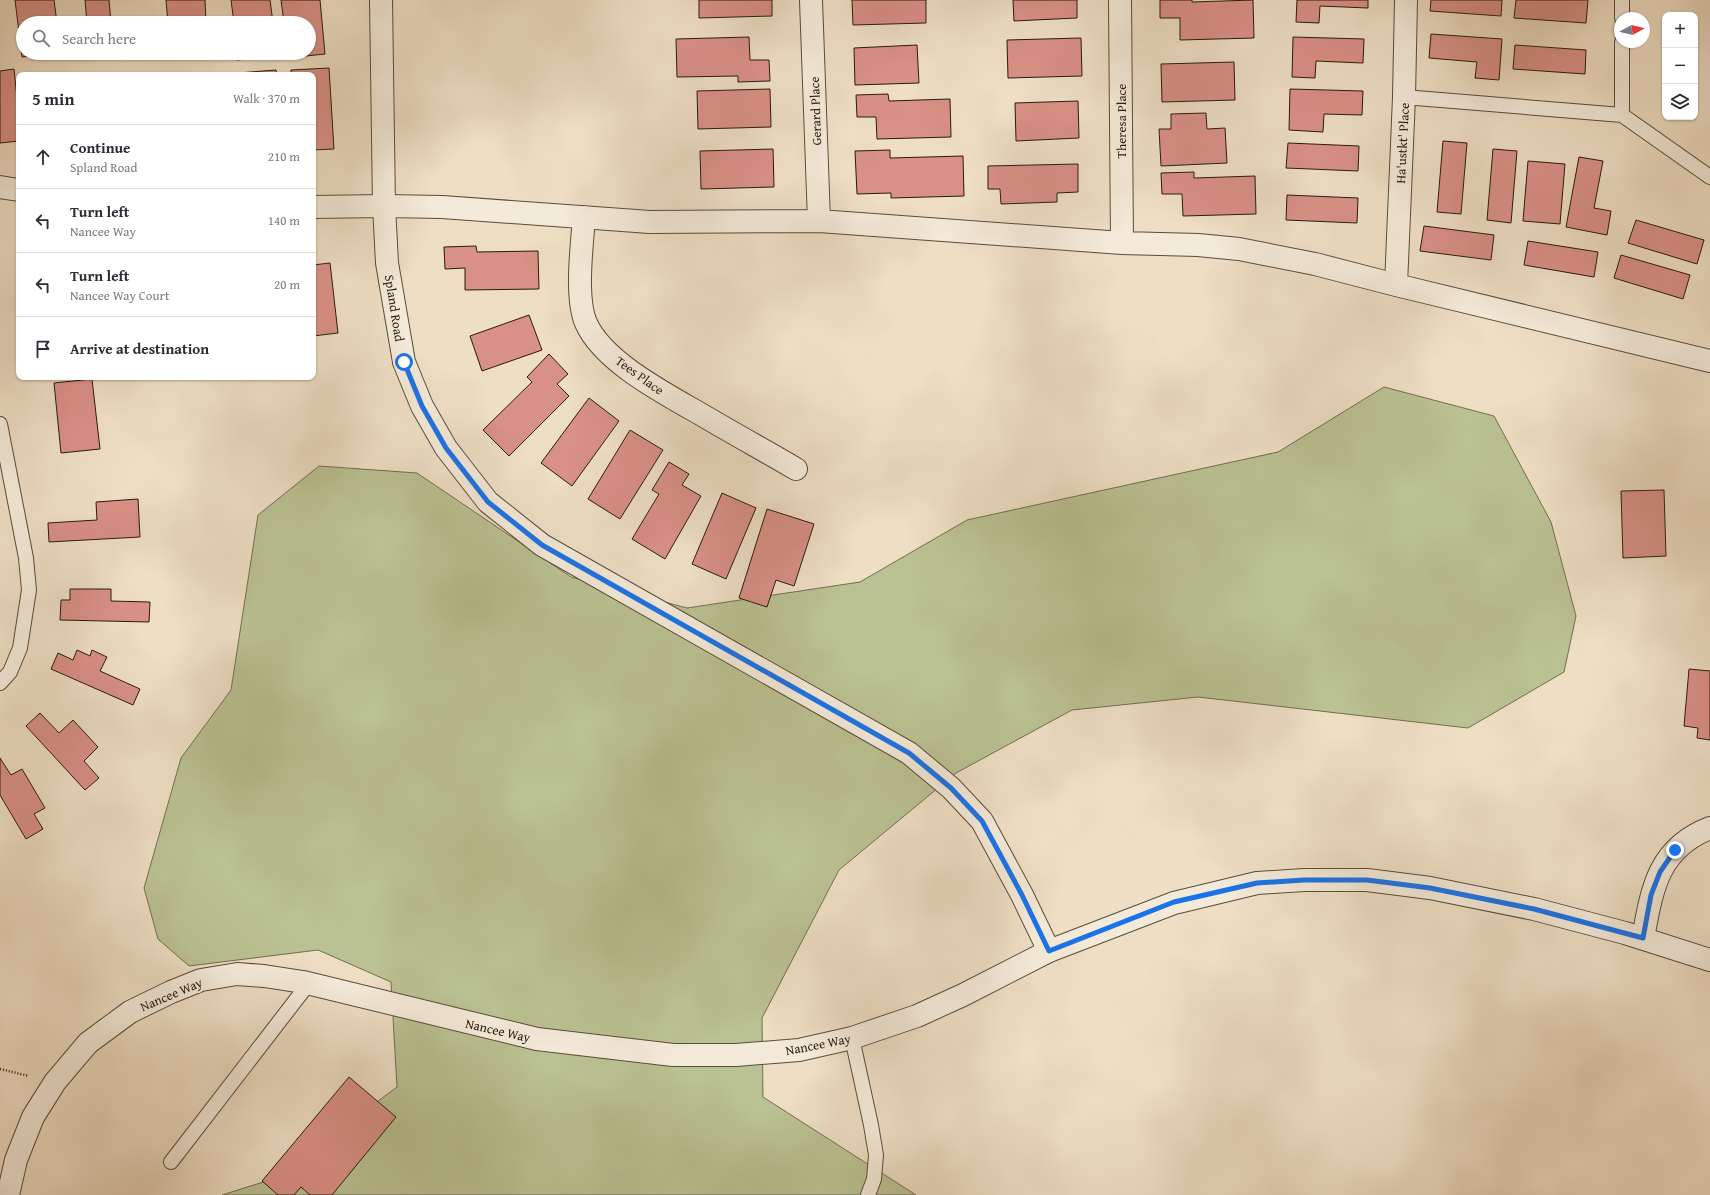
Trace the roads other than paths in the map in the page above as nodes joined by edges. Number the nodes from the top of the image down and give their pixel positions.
1 (381, 0) edge
2 (811, 0) edge
3 (1120, 0) edge
4 (1406, 0) edge
5 (1622, 0) edge
6 (1622, 12) edge
7 (1622, 48) edge
8 (1404, 97) junction
9 (1622, 115) junction
10 (1710, 177) edge
11 (0, 187) edge
12 (16, 190) edge
13 (384, 206) junction
14 (316, 207) edge
15 (584, 217) junction
16 (819, 221) junction
17 (1122, 243) junction
18 (1396, 286) junction
19 (1710, 361) edge
20 (0, 424) edge
21 (796, 469) dead end
22 (0, 683) edge
23 (1710, 828) edge
24 (1643, 938) junction
25 (1049, 951) junction
26 (1710, 960) edge
27 (309, 983) junction
28 (852, 1038) junction
29 (171, 1162) dead end
30 (8, 1195) edge
31 (868, 1195) edge

1 - 13 street, Spland Road
2 - 16 street, Gerard Place
3 - 17 street, Theresa Place
4 - 8 street, Ha'ustkt' Place
5 - 6 lane
7 - 9 lane
8 - 9 lane
8 - 18 street, Ha'ustkt' Place
9 - 10 lane
11 - 12 street
13 - 14 street
13 - 15 street
13 - 25 street, Spland Road
15 - 16 street
15 - 21 street, Tees Place
16 - 17 street
17 - 18 street
18 - 19 street
20 - 22 lane
23 - 24 street
24 - 25 street, Nancee Way
24 - 26 street, Nancee Way
25 - 28 street, Nancee Way
27 - 28 street, Nancee Way
27 - 29 lane
27 - 30 street, Nancee Way
28 - 31 lane

